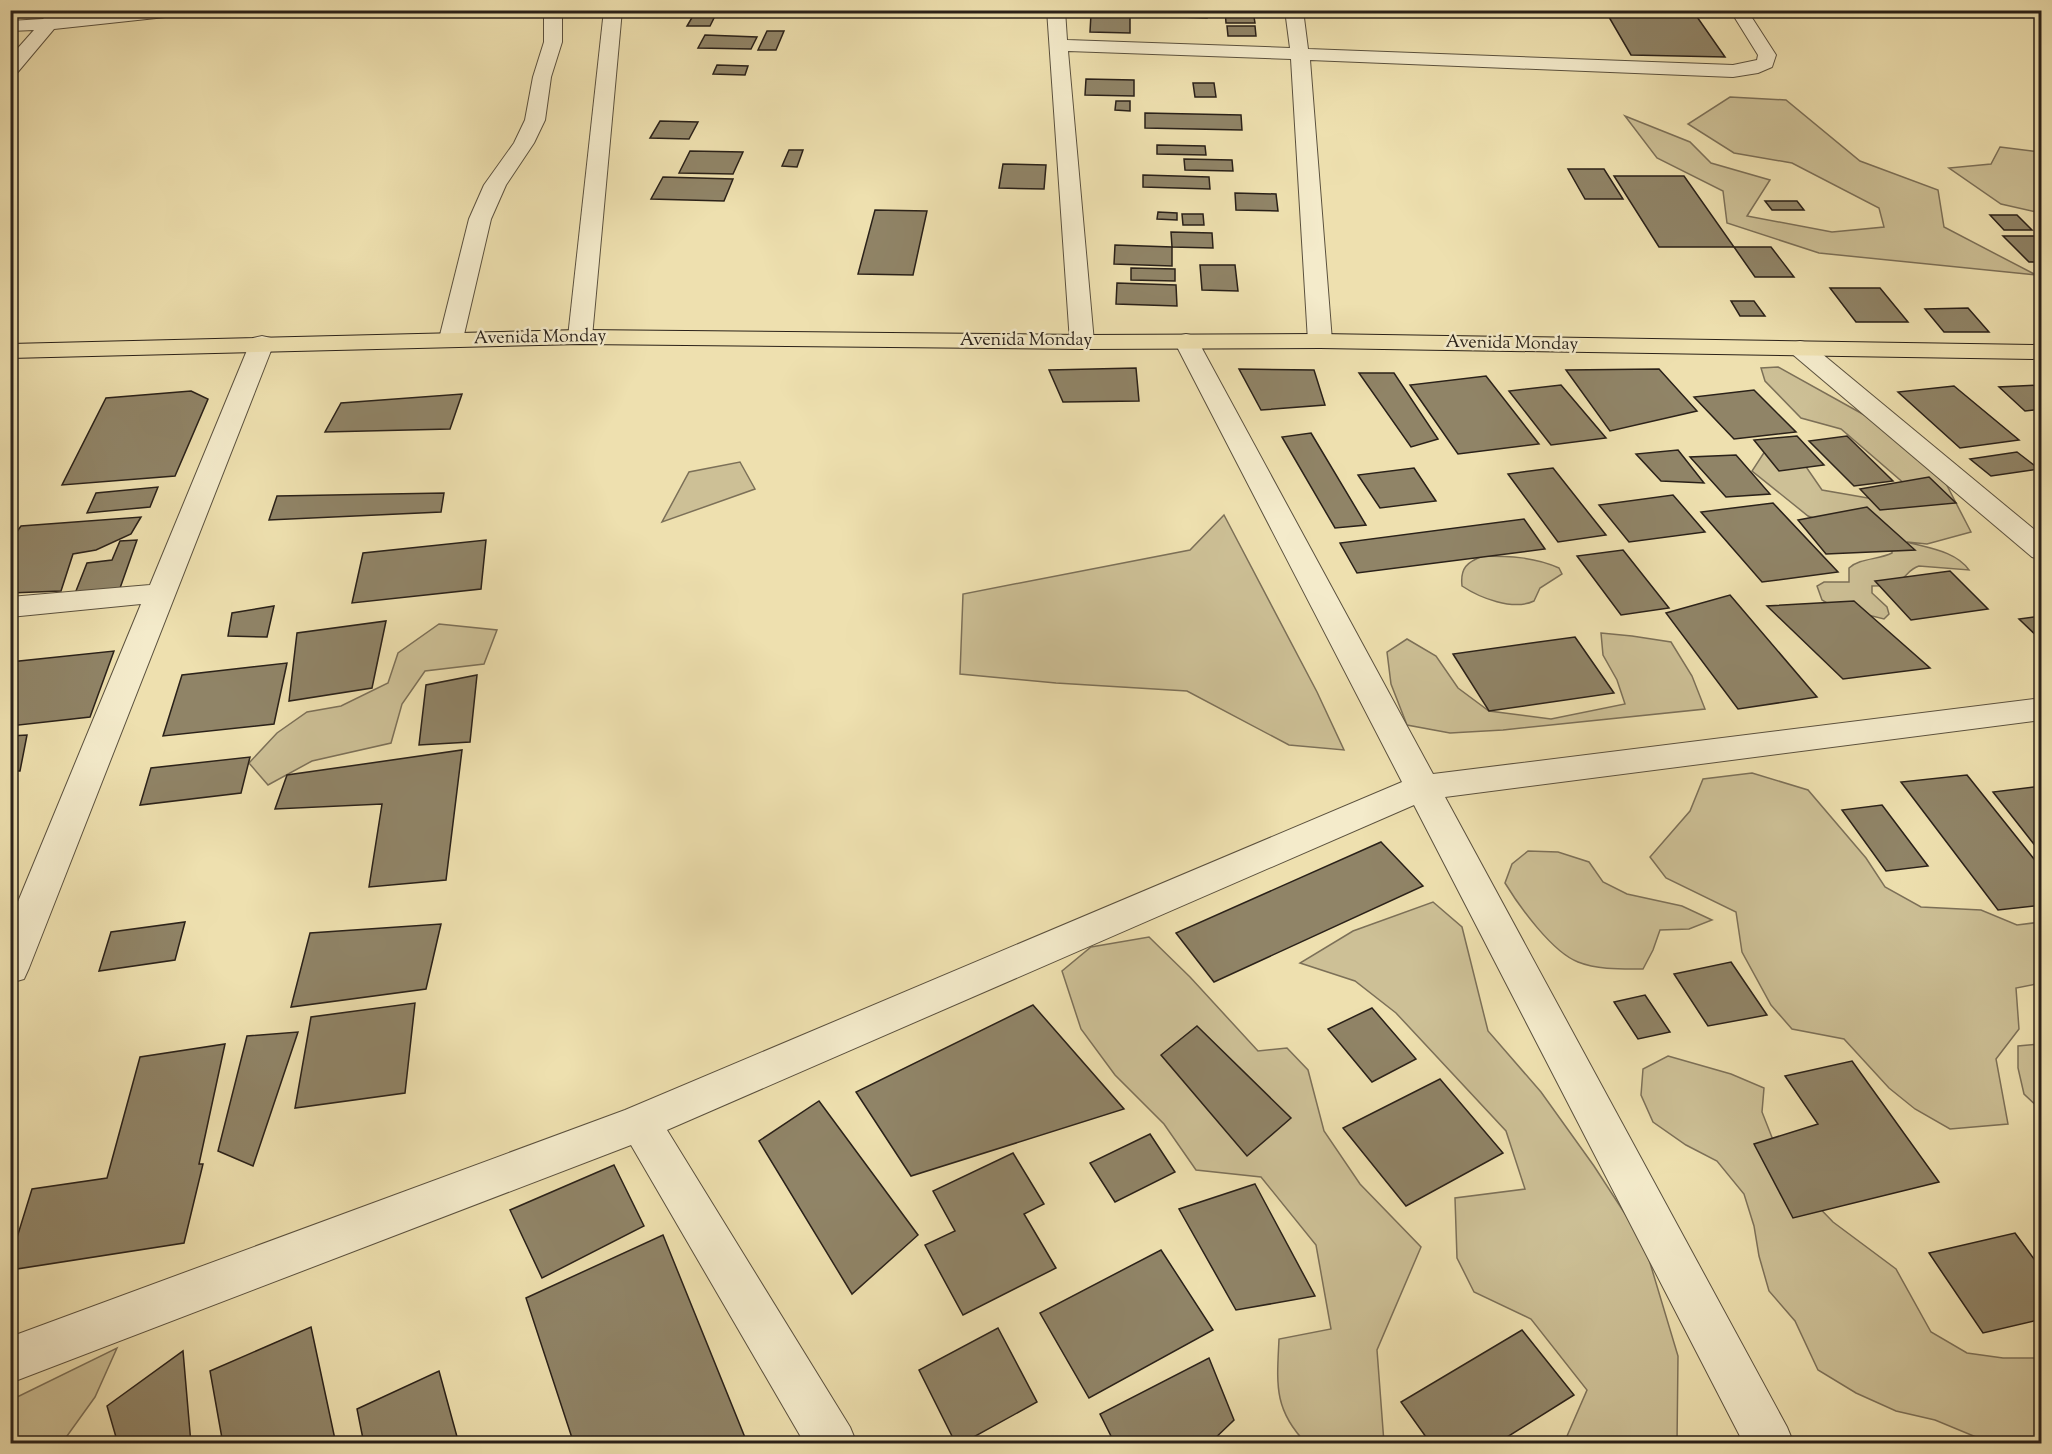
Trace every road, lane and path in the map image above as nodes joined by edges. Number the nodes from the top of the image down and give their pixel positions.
1 (184, 10) edge
2 (553, 10) edge
3 (613, 10) edge
4 (1056, 10) edge
5 (1294, 10) edge
6 (1738, 10) edge
7 (54, 17) edge
8 (10, 26) edge
9 (1059, 45) junction
10 (1300, 56) junction
11 (10, 69) edge
12 (580, 337) junction
13 (452, 339) junction
14 (1185, 341) junction
15 (1320, 341) junction
16 (1082, 342) junction
17 (262, 343) junction
18 (1800, 348) junction
19 (10, 351) edge
20 (2042, 352) edge
21 (2042, 551) edge
22 (162, 593) junction
23 (10, 607) edge
24 (2042, 709) edge
25 (1424, 787) junction
26 (10, 968) edge
27 (640, 1123) junction
28 (10, 1360) edge
29 (833, 1443) edge
30 (1770, 1443) edge

1 - 7 street
2 - 13 street
3 - 12 street
4 - 9 street
5 - 10 street
6 - 10 street
7 - 8 street
7 - 11 street
9 - 10 street
9 - 16 street
10 - 15 street
12 - 13 main road, Avenida Monday
12 - 16 main road, Avenida Monday
13 - 17 main road, Avenida Monday
14 - 15 main road, Avenida Monday
14 - 16 main road, Avenida Monday
14 - 25 street
15 - 18 main road, Avenida Monday
17 - 19 main road, Avenida Monday
17 - 22 street
18 - 20 main road, Avenida Monday
18 - 21 street
22 - 23 street
22 - 26 street
24 - 25 street
25 - 27 street
25 - 30 street
27 - 28 street
27 - 29 street

